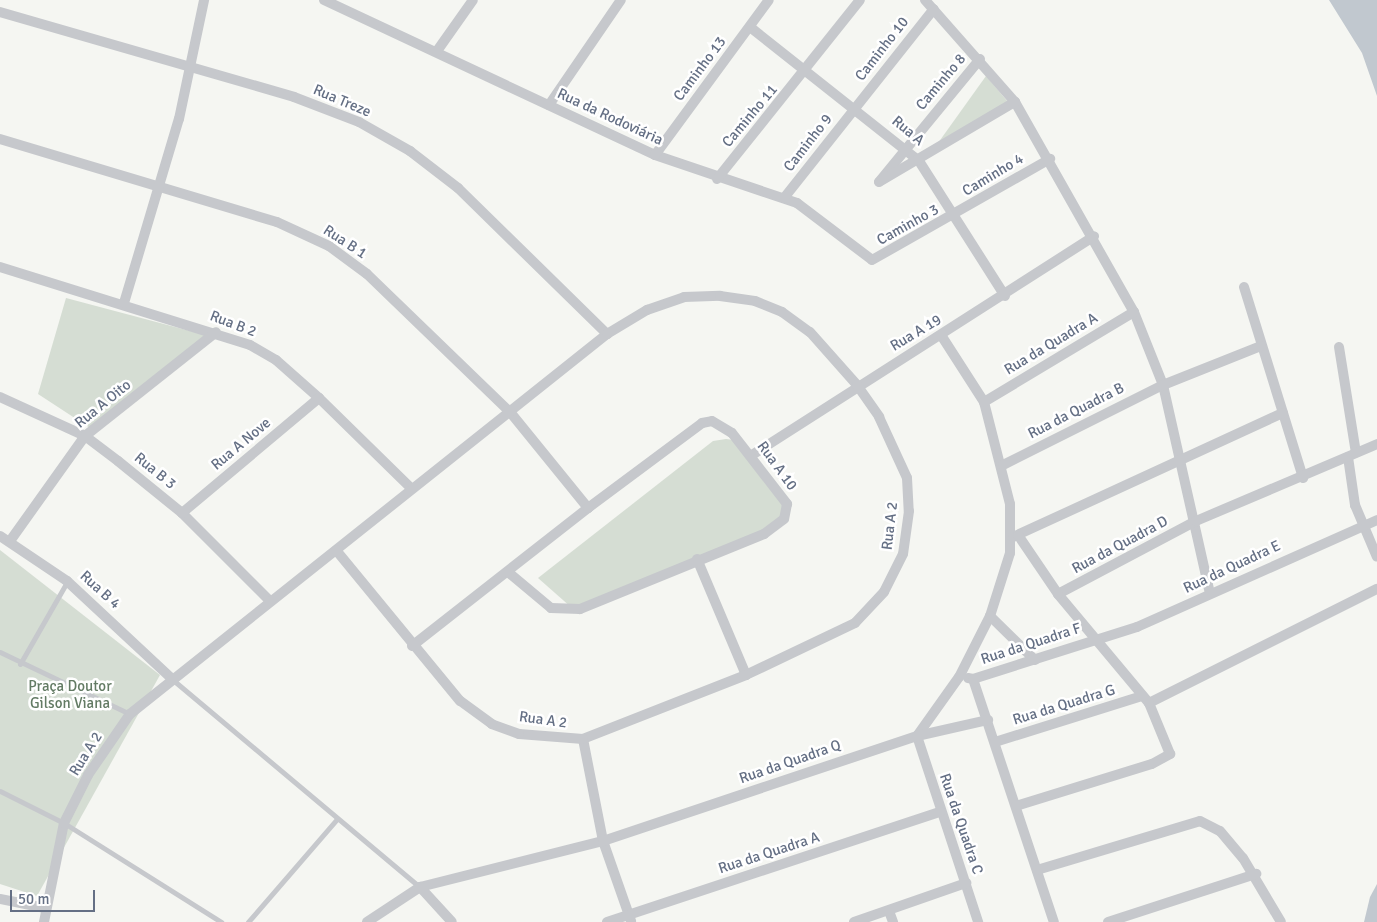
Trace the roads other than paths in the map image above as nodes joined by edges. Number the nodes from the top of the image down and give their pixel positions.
1 (204, 0) edge
2 (324, 0) edge
3 (473, 0) edge
4 (621, 0) edge
5 (770, 0) edge
6 (860, 0) edge
7 (925, 0) edge
8 (934, 9) junction
9 (0, 12) edge
10 (750, 27) junction
11 (437, 51) junction
12 (980, 59) junction
13 (190, 70) junction
14 (806, 72) junction
15 (1015, 102) junction
16 (549, 104) junction
17 (855, 108) junction
18 (0, 139) edge
19 (906, 148) junction
20 (654, 155) junction
21 (1050, 159) junction
22 (919, 161) junction
23 (717, 179) junction
24 (159, 187) junction
25 (784, 198) junction
26 (952, 217) junction
27 (1094, 236) junction
28 (878, 259) joint
29 (0, 267) edge
30 (1244, 287) dead end
31 (1005, 296) junction
32 (124, 303) junction
33 (1134, 312) junction
34 (216, 332) junction
35 (607, 334) junction
36 (941, 335) junction
37 (1262, 346) junction
38 (1339, 347) dead end
39 (857, 385) junction
40 (1163, 385) junction
41 (0, 397) edge
42 (319, 398) junction
43 (984, 402) junction
44 (510, 412) junction
45 (1283, 412) junction
46 (85, 436) junction
47 (1377, 444) edge
48 (1352, 455) junction
49 (752, 456) junction
50 (1180, 456) junction
51 (1003, 465) junction
52 (1303, 478) junction
53 (411, 488) junction
54 (588, 508) junction
55 (182, 513) junction
56 (1377, 520) edge
57 (1196, 521) junction
58 (1363, 527) junction
59 (0, 536) edge
60 (1015, 536) junction
61 (10, 541) junction
62 (336, 550) junction
63 (1377, 557) edge
64 (697, 559) junction
65 (508, 572) junction
66 (67, 581) junction
67 (1377, 589) edge
68 (1210, 593) junction
69 (1058, 594) junction
70 (269, 600) junction
71 (990, 616) junction
72 (1098, 638) junction
73 (412, 646) junction
74 (0, 652) edge
75 (1034, 660) junction
76 (20, 664) junction
77 (746, 675) junction
78 (959, 677) junction
79 (172, 678) junction
80 (974, 679) junction
81 (1146, 700) junction
82 (130, 714) junction
83 (988, 720) junction
84 (917, 736) junction
85 (583, 739) junction
86 (995, 742) junction
87 (0, 791) edge
88 (1016, 806) junction
89 (940, 812) junction
90 (336, 820) junction
91 (64, 823) junction
92 (603, 841) junction
93 (1037, 870) junction
94 (1256, 874) junction
95 (966, 883) junction
96 (420, 887) junction
97 (0, 899) edge
98 (45, 908) junction
99 (890, 911) junction
100 (630, 919) edge
101 (44, 922) edge
102 (222, 922) edge
103 (248, 922) edge
104 (367, 922) edge
105 (452, 922) edge
106 (607, 922) edge
107 (854, 922) edge
108 (893, 922) edge
109 (978, 922) edge
110 (1054, 922) edge
111 (1108, 922) edge
112 (1281, 922) edge

1 - 13 street
2 - 11 street, Rua da Rodoviária
3 - 11 street
4 - 16 street
5 - 10 street, Caminho 13
6 - 14 street, Caminho 11
7 - 8 street
8 - 12 street
8 - 17 street, Caminho 10
9 - 13 street, Rua Treze
10 - 14 street, Rua A
10 - 20 street, Caminho 13
11 - 16 street, Rua da Rodoviária
12 - 15 street
12 - 19 street, Caminho 8
13 - 24 street
13 - 35 street, Rua Treze
14 - 17 street, Rua A
14 - 23 street, Caminho 11
15 - 21 street
15 - 22 street
16 - 20 street, Rua da Rodoviária
17 - 19 street, Rua A
17 - 25 street, Caminho 9
18 - 24 street, Rua B 1
19 - 22 street, Rua A
19 - 22 street, Caminho 8
20 - 23 street, Rua da Rodoviária
21 - 26 street, Caminho 4
21 - 27 street
22 - 26 street, Rua A
23 - 25 street, Rua da Rodoviária
24 - 32 street
24 - 44 street, Rua B 1
25 - 28 street, Rua da Rodoviária
26 - 28 street, Caminho 3
26 - 31 street, Rua A
27 - 31 street, Rua A 19
27 - 33 street
29 - 32 street, Rua B 2
30 - 37 street
31 - 36 street, Rua A 19
32 - 34 street, Rua B 2
33 - 40 street
33 - 43 street, Rua da Quadra A
34 - 42 street, Rua B 2
34 - 46 street, Rua A Oito
35 - 39 street, Rua A 2
35 - 44 street, Rua A 2
36 - 39 street, Rua A 19
36 - 43 street
37 - 40 street, Rua da Quadra B
37 - 45 street
38 - 48 street
39 - 49 street, Rua A 19
39 - 77 street, Rua A 2
40 - 50 street
40 - 51 street, Rua da Quadra B
41 - 46 street, Rua B 3
42 - 53 street, Rua B 2
42 - 55 street, Rua A Nove
43 - 51 street
44 - 53 street, Rua A 2
44 - 54 street, Rua B 1
45 - 50 street
45 - 52 street
46 - 55 street, Rua B 3
46 - 61 street, Rua A Oito
47 - 48 street, Rua da Quadra D
48 - 52 street, Rua da Quadra D
48 - 58 street
49 - 54 street, Rua A 10
49 - 64 street, Rua A 10
50 - 57 street
50 - 60 street
51 - 60 street
52 - 57 street, Rua da Quadra D
53 - 62 street, Rua A 2
54 - 65 street, Rua A 10
55 - 70 street, Rua B 3
56 - 58 street, Rua da Quadra E
57 - 68 street
57 - 69 street, Rua da Quadra D
58 - 63 street
58 - 68 street, Rua da Quadra E
59 - 61 street, Rua B 4
60 - 69 street
60 - 71 street
61 - 66 street, Rua B 4
62 - 70 street, Rua A 2
62 - 73 street, Rua A 2
64 - 65 street, Rua A 10
64 - 77 street
65 - 73 street, Rua A 10
66 - 76 lane
66 - 79 street, Rua B 4
67 - 81 street, Rua da Quadra G
68 - 72 street, Rua da Quadra E
69 - 72 street
70 - 79 street, Rua A 2
71 - 75 street
71 - 78 street
72 - 75 street, Rua da Quadra F
72 - 81 street
73 - 85 street, Rua A 2
74 - 76 lane
75 - 80 street, Rua da Quadra F
76 - 82 lane
77 - 85 street, Rua A 2
78 - 80 street
78 - 84 street
79 - 82 street, Rua A 2
79 - 90 lane
80 - 83 street
81 - 86 street, Rua da Quadra G
81 - 88 street
82 - 91 street, Rua A 2
83 - 84 street, Rua da Quadra Q
83 - 86 street
84 - 89 street, Rua da Quadra C
84 - 92 street, Rua da Quadra Q
85 - 92 street
86 - 88 street
87 - 91 lane
88 - 93 street
89 - 95 street, Rua da Quadra C
89 - 100 street, Rua da Quadra A
90 - 96 lane
90 - 103 lane
91 - 98 street, Rua A 2
91 - 102 lane
92 - 96 street, Rua da Quadra Q
92 - 100 street
93 - 94 street
93 - 110 street
94 - 111 street
94 - 112 street
95 - 99 street
95 - 109 street, Rua da Quadra C
96 - 104 street, Rua da Quadra Q
96 - 105 street
97 - 98 street
98 - 101 street, Rua A 2
99 - 107 street
99 - 108 street
100 - 106 street, Rua da Quadra A

